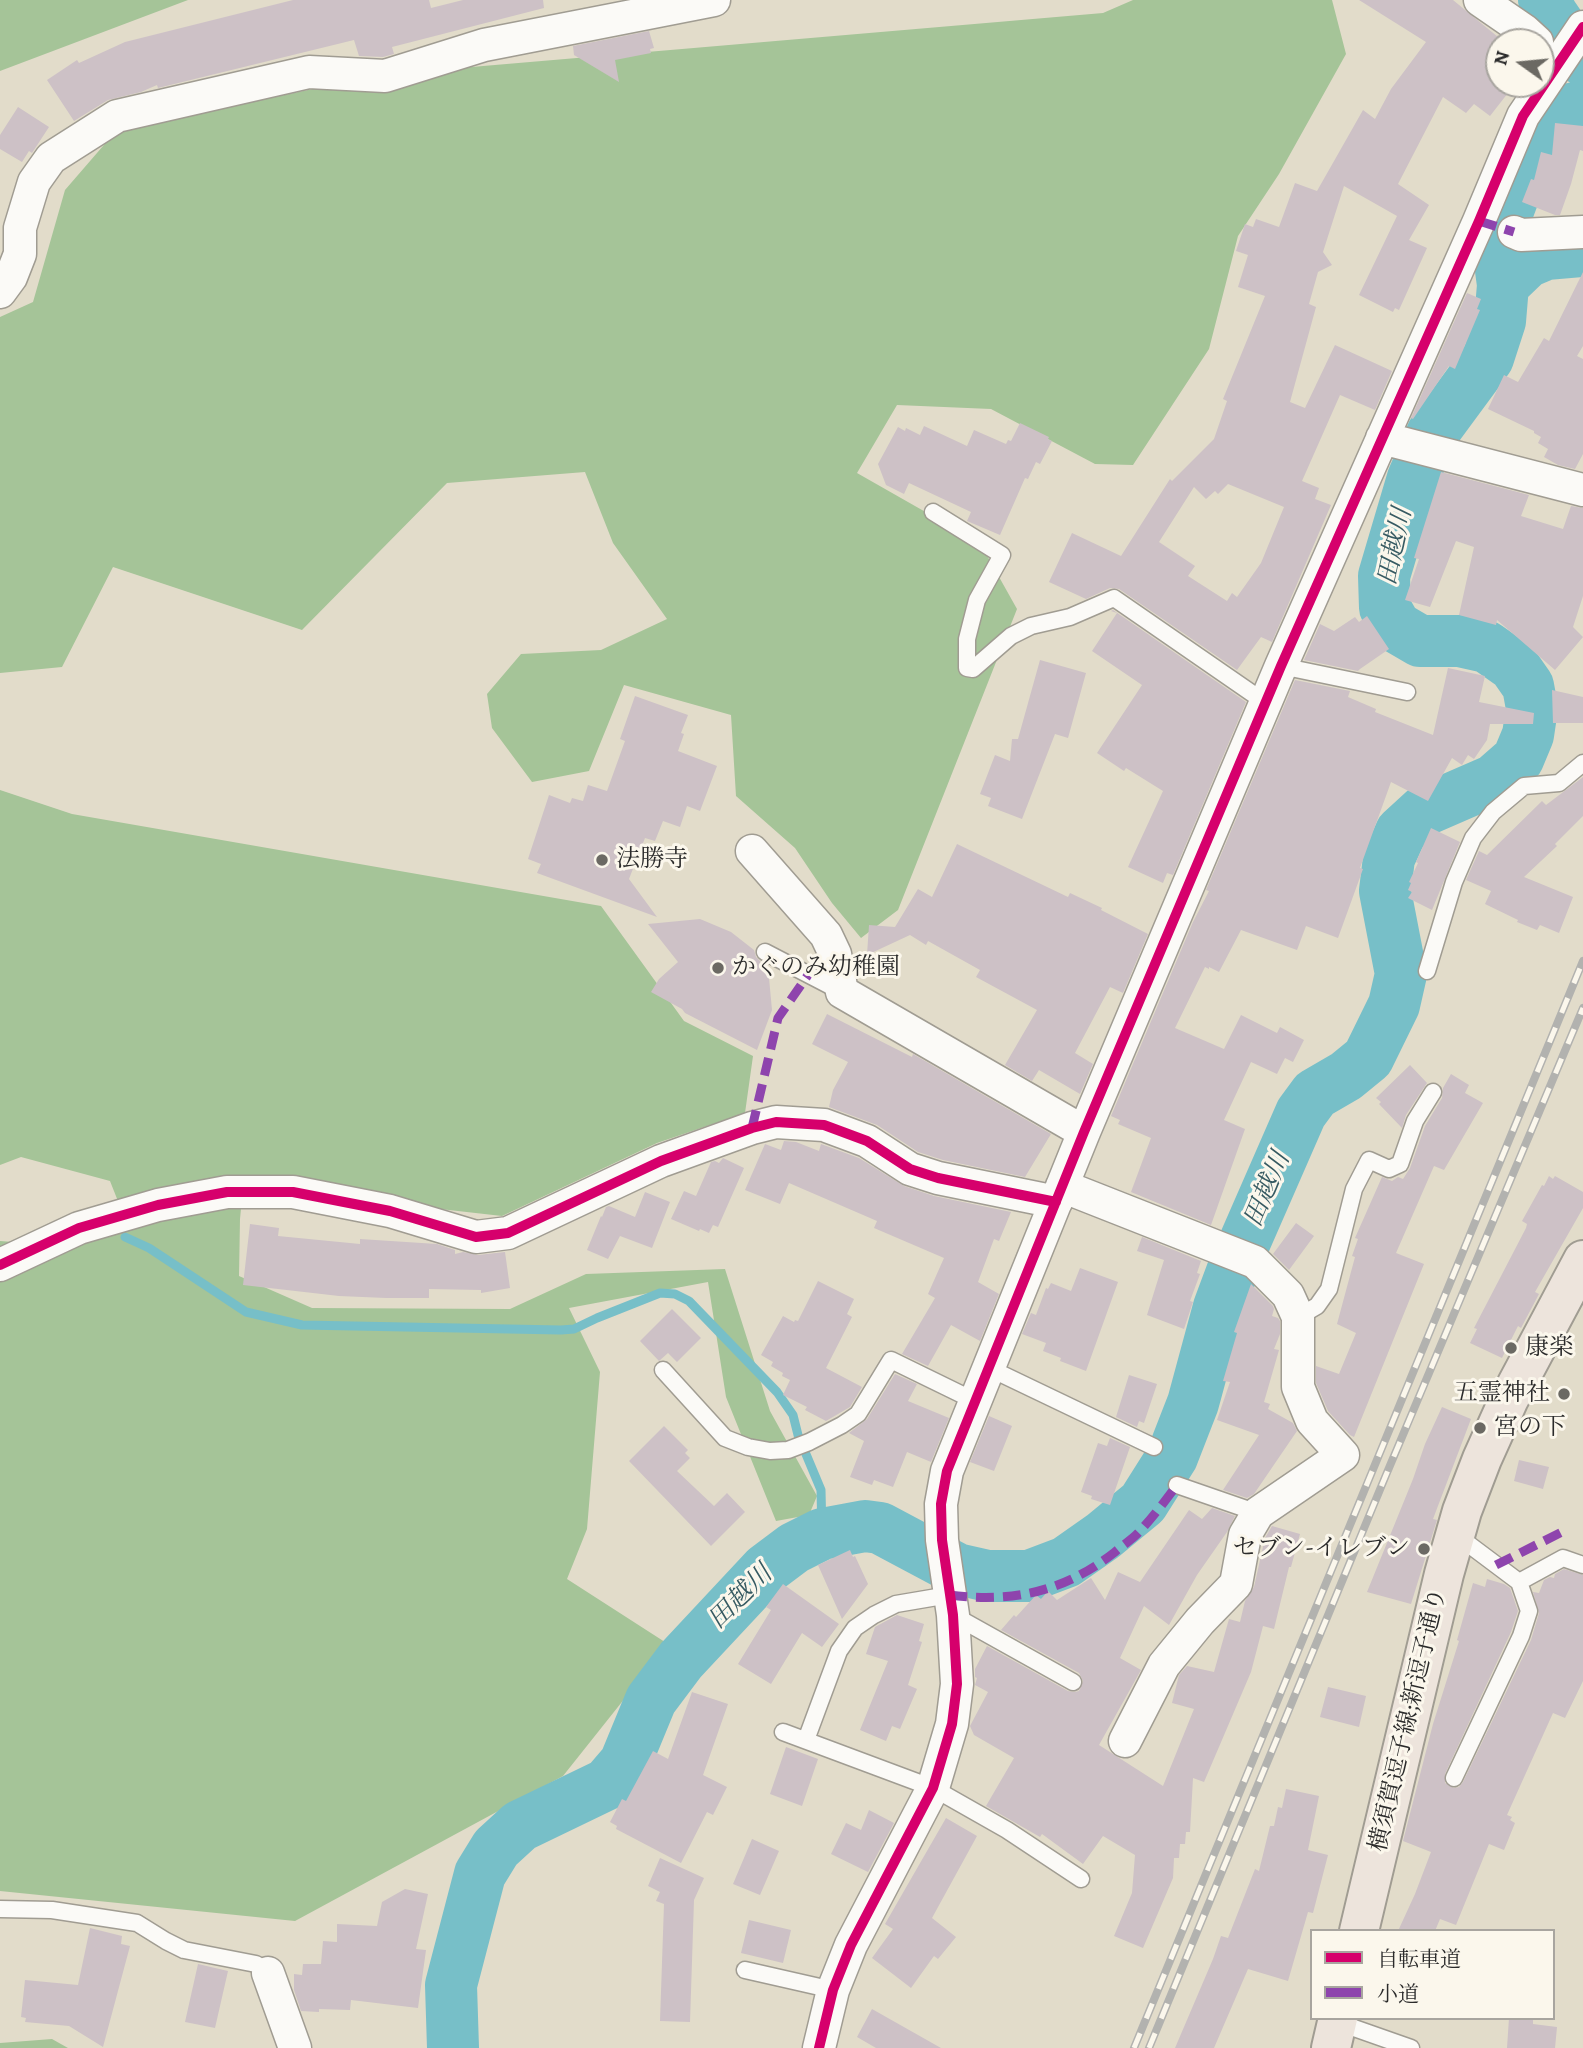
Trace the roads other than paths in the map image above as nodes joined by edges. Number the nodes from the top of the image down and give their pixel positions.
1 (714, 0) edge
2 (1480, 0) edge
3 (1561, 44) edge
4 (1514, 232) dead end
5 (1583, 232) edge
6 (0, 292) edge
7 (1393, 441) junction
8 (1583, 490) edge
9 (933, 512) dead end
10 (1281, 666) junction
11 (1407, 692) dead end
12 (1266, 703) junction
13 (1583, 763) edge
14 (752, 851) dead end
15 (765, 952) dead end
16 (1427, 971) dead end
17 (842, 992) junction
18 (1433, 1092) dead end
19 (1084, 1132) junction
20 (1059, 1194) junction
21 (1583, 1260) edge
22 (0, 1265) edge
23 (1298, 1317) junction
24 (989, 1368) junction
25 (663, 1370) dead end
26 (975, 1401) junction
27 (1154, 1447) dead end
28 (1177, 1485) dead end
29 (1258, 1513) junction
30 (1458, 1522) junction
31 (1583, 1565) edge
32 (1519, 1582) junction
33 (950, 1599) junction
34 (1073, 1682) dead end
35 (783, 1732) dead end
36 (806, 1740) junction
37 (1125, 1741) dead end
38 (1454, 1778) dead end
39 (933, 1788) junction
40 (1081, 1879) dead end
41 (0, 1909) edge
42 (1359, 1929) edge
43 (745, 1970) dead end
44 (268, 1973) joint
45 (833, 1990) junction
46 (1335, 2030) edge
47 (295, 2048) edge
48 (819, 2048) edge
49 (1411, 2048) edge

1 - 6 street
2 - 3 street
3 - 7 street
4 - 5 street
7 - 8 street
7 - 10 street
9 - 12 lane
10 - 11 lane
10 - 12 street
12 - 19 street
13 - 16 lane
14 - 17 street
15 - 17 lane
17 - 19 street
18 - 23 lane
19 - 20 street
20 - 22 street
20 - 23 street
20 - 24 street
21 - 30 main road, 横須賀逗子線;新逗子通り
23 - 29 street
24 - 26 street
24 - 27 lane
25 - 26 lane
26 - 33 street
28 - 29 lane
29 - 37 street
30 - 32 lane
30 - 42 main road, 横須賀逗子線;新逗子通り
31 - 32 lane
32 - 38 lane
33 - 34 lane
33 - 36 lane
33 - 39 street
35 - 36 lane
36 - 39 lane
39 - 40 lane
39 - 45 street
41 - 44 lane
43 - 45 lane
44 - 47 street
45 - 48 street
46 - 49 lane

